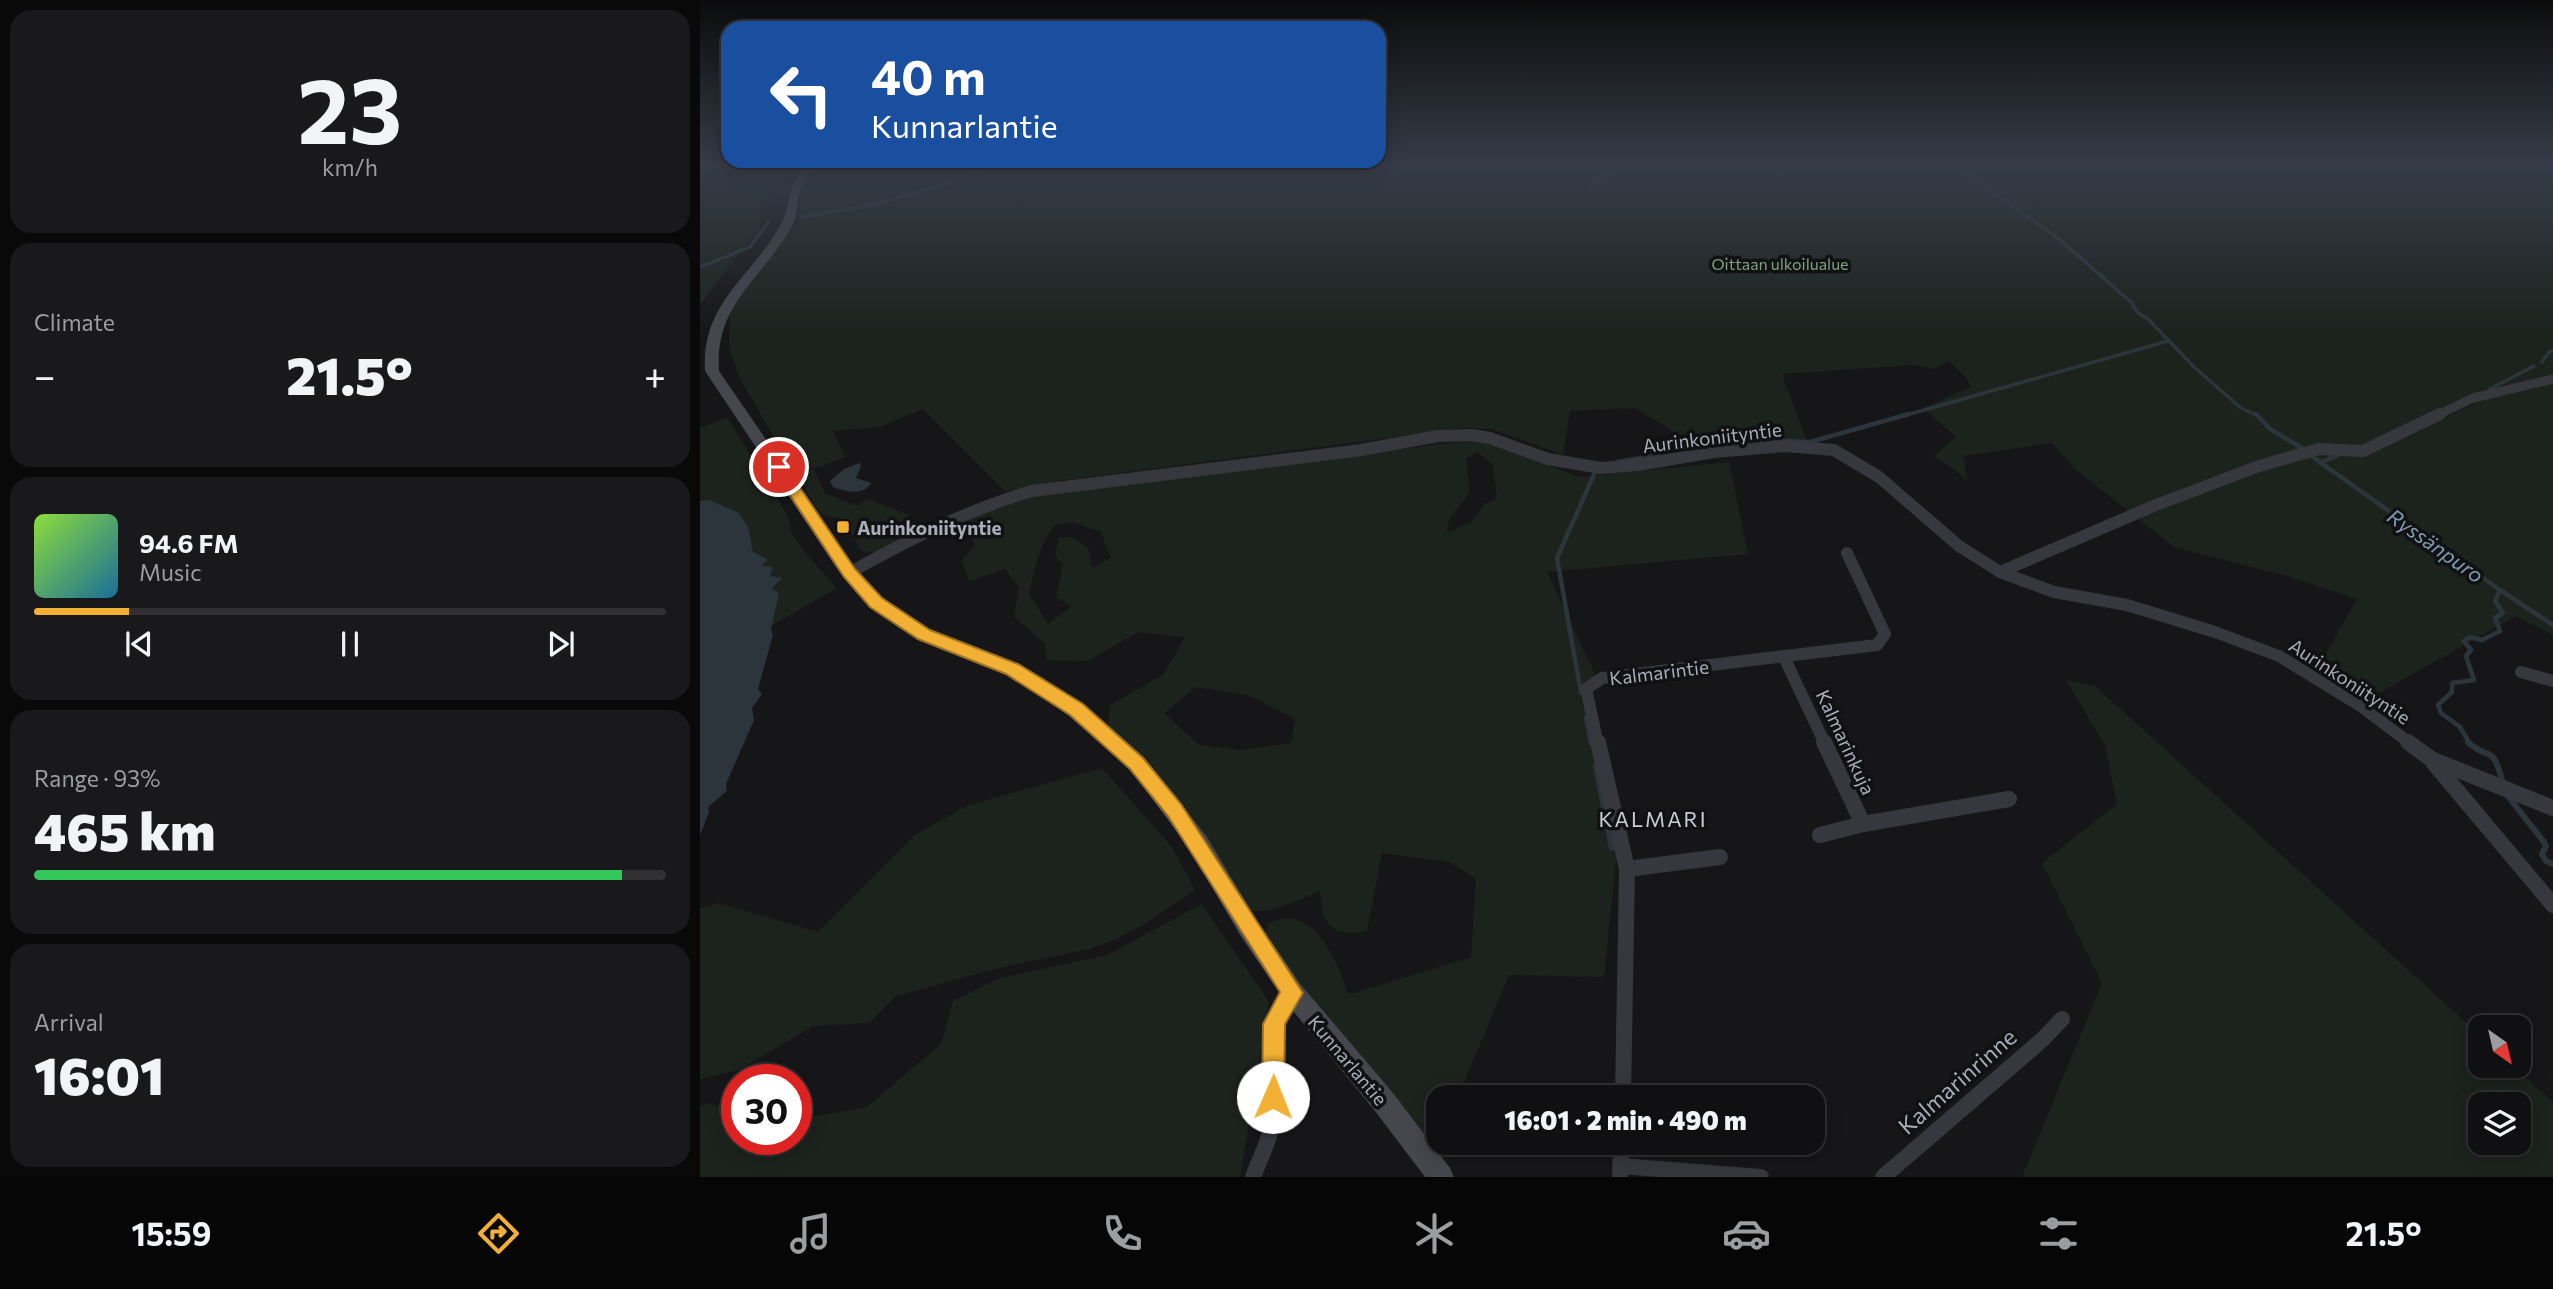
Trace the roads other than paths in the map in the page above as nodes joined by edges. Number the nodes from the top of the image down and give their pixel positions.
1 (788, 222) edge
2 (2553, 379) edge
3 (1847, 553) dead end
4 (2000, 572) junction
5 (849, 573) junction
6 (1784, 657) junction
7 (2521, 672) dead end
8 (2553, 681) edge
9 (2431, 759) junction
10 (2009, 799) dead end
11 (2553, 808) edge
12 (1863, 824) junction
13 (1819, 835) dead end
14 (1720, 857) dead end
15 (1627, 869) junction
16 (2553, 905) edge
17 (1293, 993) junction
18 (2062, 1019) dead end
19 (1623, 1085) edge
20 (1620, 1172) edge
21 (1253, 1177) edge
22 (1441, 1177) edge
23 (1761, 1177) edge
24 (1883, 1177) edge

1 - 5 main road, Kunnarlantie
2 - 4 street
3 - 6 street, Kalmarintie
4 - 5 street, Aurinkoniityntie
4 - 9 street, Aurinkoniityntie
5 - 17 main road, Kunnarlantie
6 - 12 street, Kalmarinkuja
6 - 15 street, Kalmarintie
7 - 8 street
9 - 11 street, Aurinkoniityntie
9 - 16 street
10 - 12 street, Kalmarinkuja
12 - 13 street
14 - 15 street
15 - 19 street, Kalmarintie
17 - 21 street
17 - 22 main road, Kunnarlantie
18 - 24 street, Kalmarinrinne
20 - 23 street

